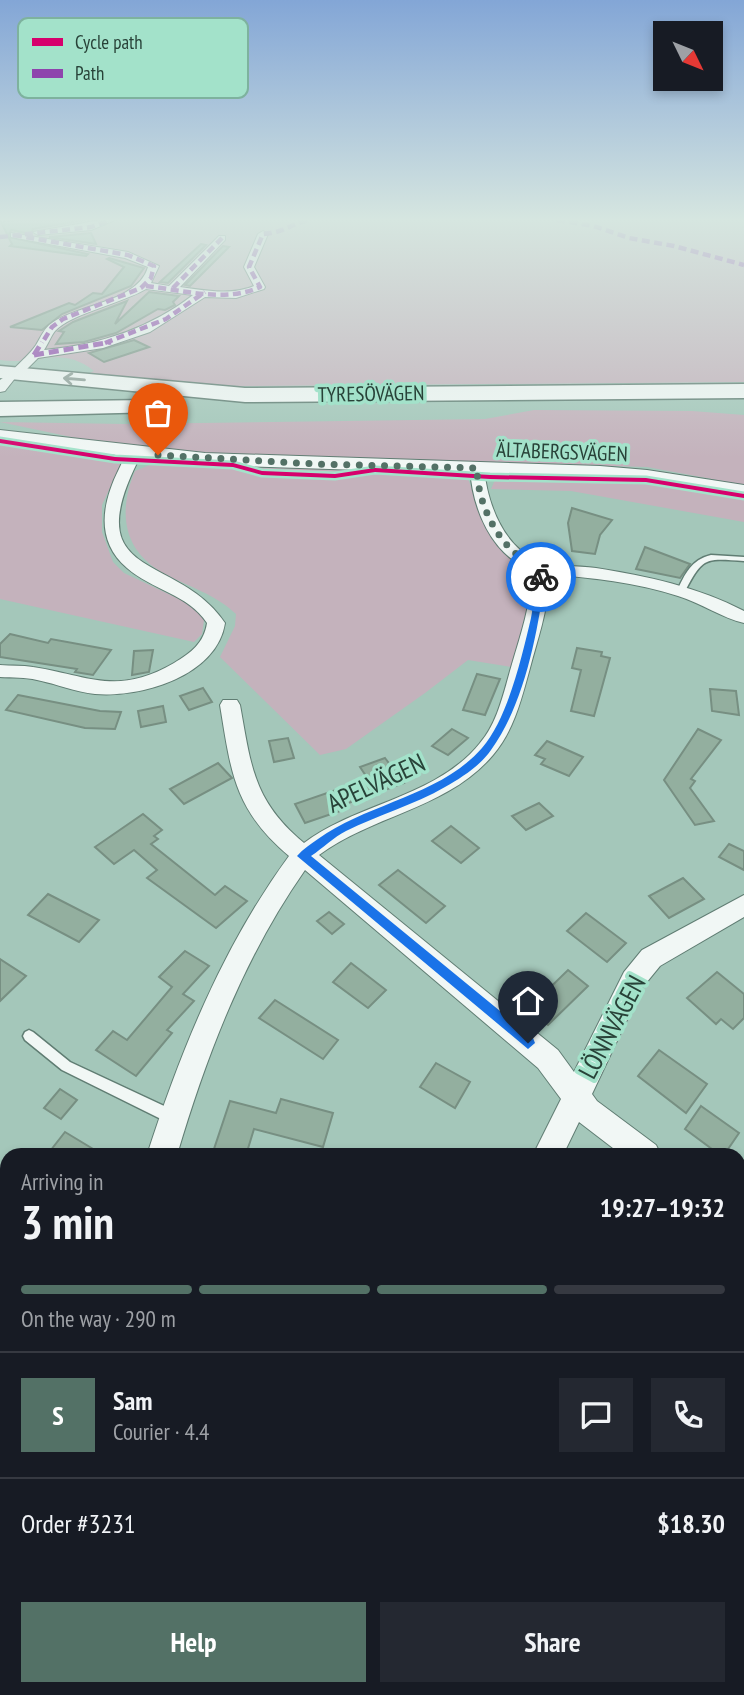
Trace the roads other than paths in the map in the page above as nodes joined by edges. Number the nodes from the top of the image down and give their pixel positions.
1 (119, 299) edge
2 (197, 299) edge
3 (34, 355) junction
4 (10, 373) edge
5 (0, 388) edge
6 (744, 391) edge
7 (245, 395) junction
8 (0, 397) edge
9 (684, 402) junction
10 (744, 402) edge
11 (0, 408) edge
12 (744, 408) edge
13 (0, 436) edge
14 (135, 453) junction
15 (477, 468) junction
16 (744, 491) edge
17 (744, 559) edge
18 (539, 567) junction
19 (681, 591) junction
20 (744, 618) edge
21 (0, 671) edge
22 (230, 705) dead end
23 (303, 856) junction
24 (744, 905) edge
25 (29, 1036) dead end
26 (576, 1095) junction
27 (173, 1117) junction
28 (164, 1148) edge
29 (551, 1148) edge
30 (637, 1148) edge

1 - 3 street
2 - 3 street
3 - 4 street
4 - 5 street
7 -> 4 highway, TYRESÖVÄGEN
6 - 7 highway, TYRESÖVÄGEN
7 - 8 highway
9 - 10 highway, TYRESÖVÄGEN
9 - 11 highway, TYRESÖVÄGEN
9 - 12 highway
13 - 14 street, ÄLTABERGSVÄGEN
14 - 15 street, ÄLTABERGSVÄGEN
14 - 21 street
15 - 16 street, ÄLTABERGSVÄGEN
15 - 18 street
17 - 19 lane
18 - 19 street
18 - 23 street, APELVÄGEN
19 - 20 street
22 - 23 street
23 - 26 street
23 - 27 street, APELVÄGEN
24 - 26 street, LÖNNVÄGEN
25 - 27 lane
26 - 29 street, LÖNNVÄGEN
26 - 30 street
27 - 28 street, APELVÄGEN

